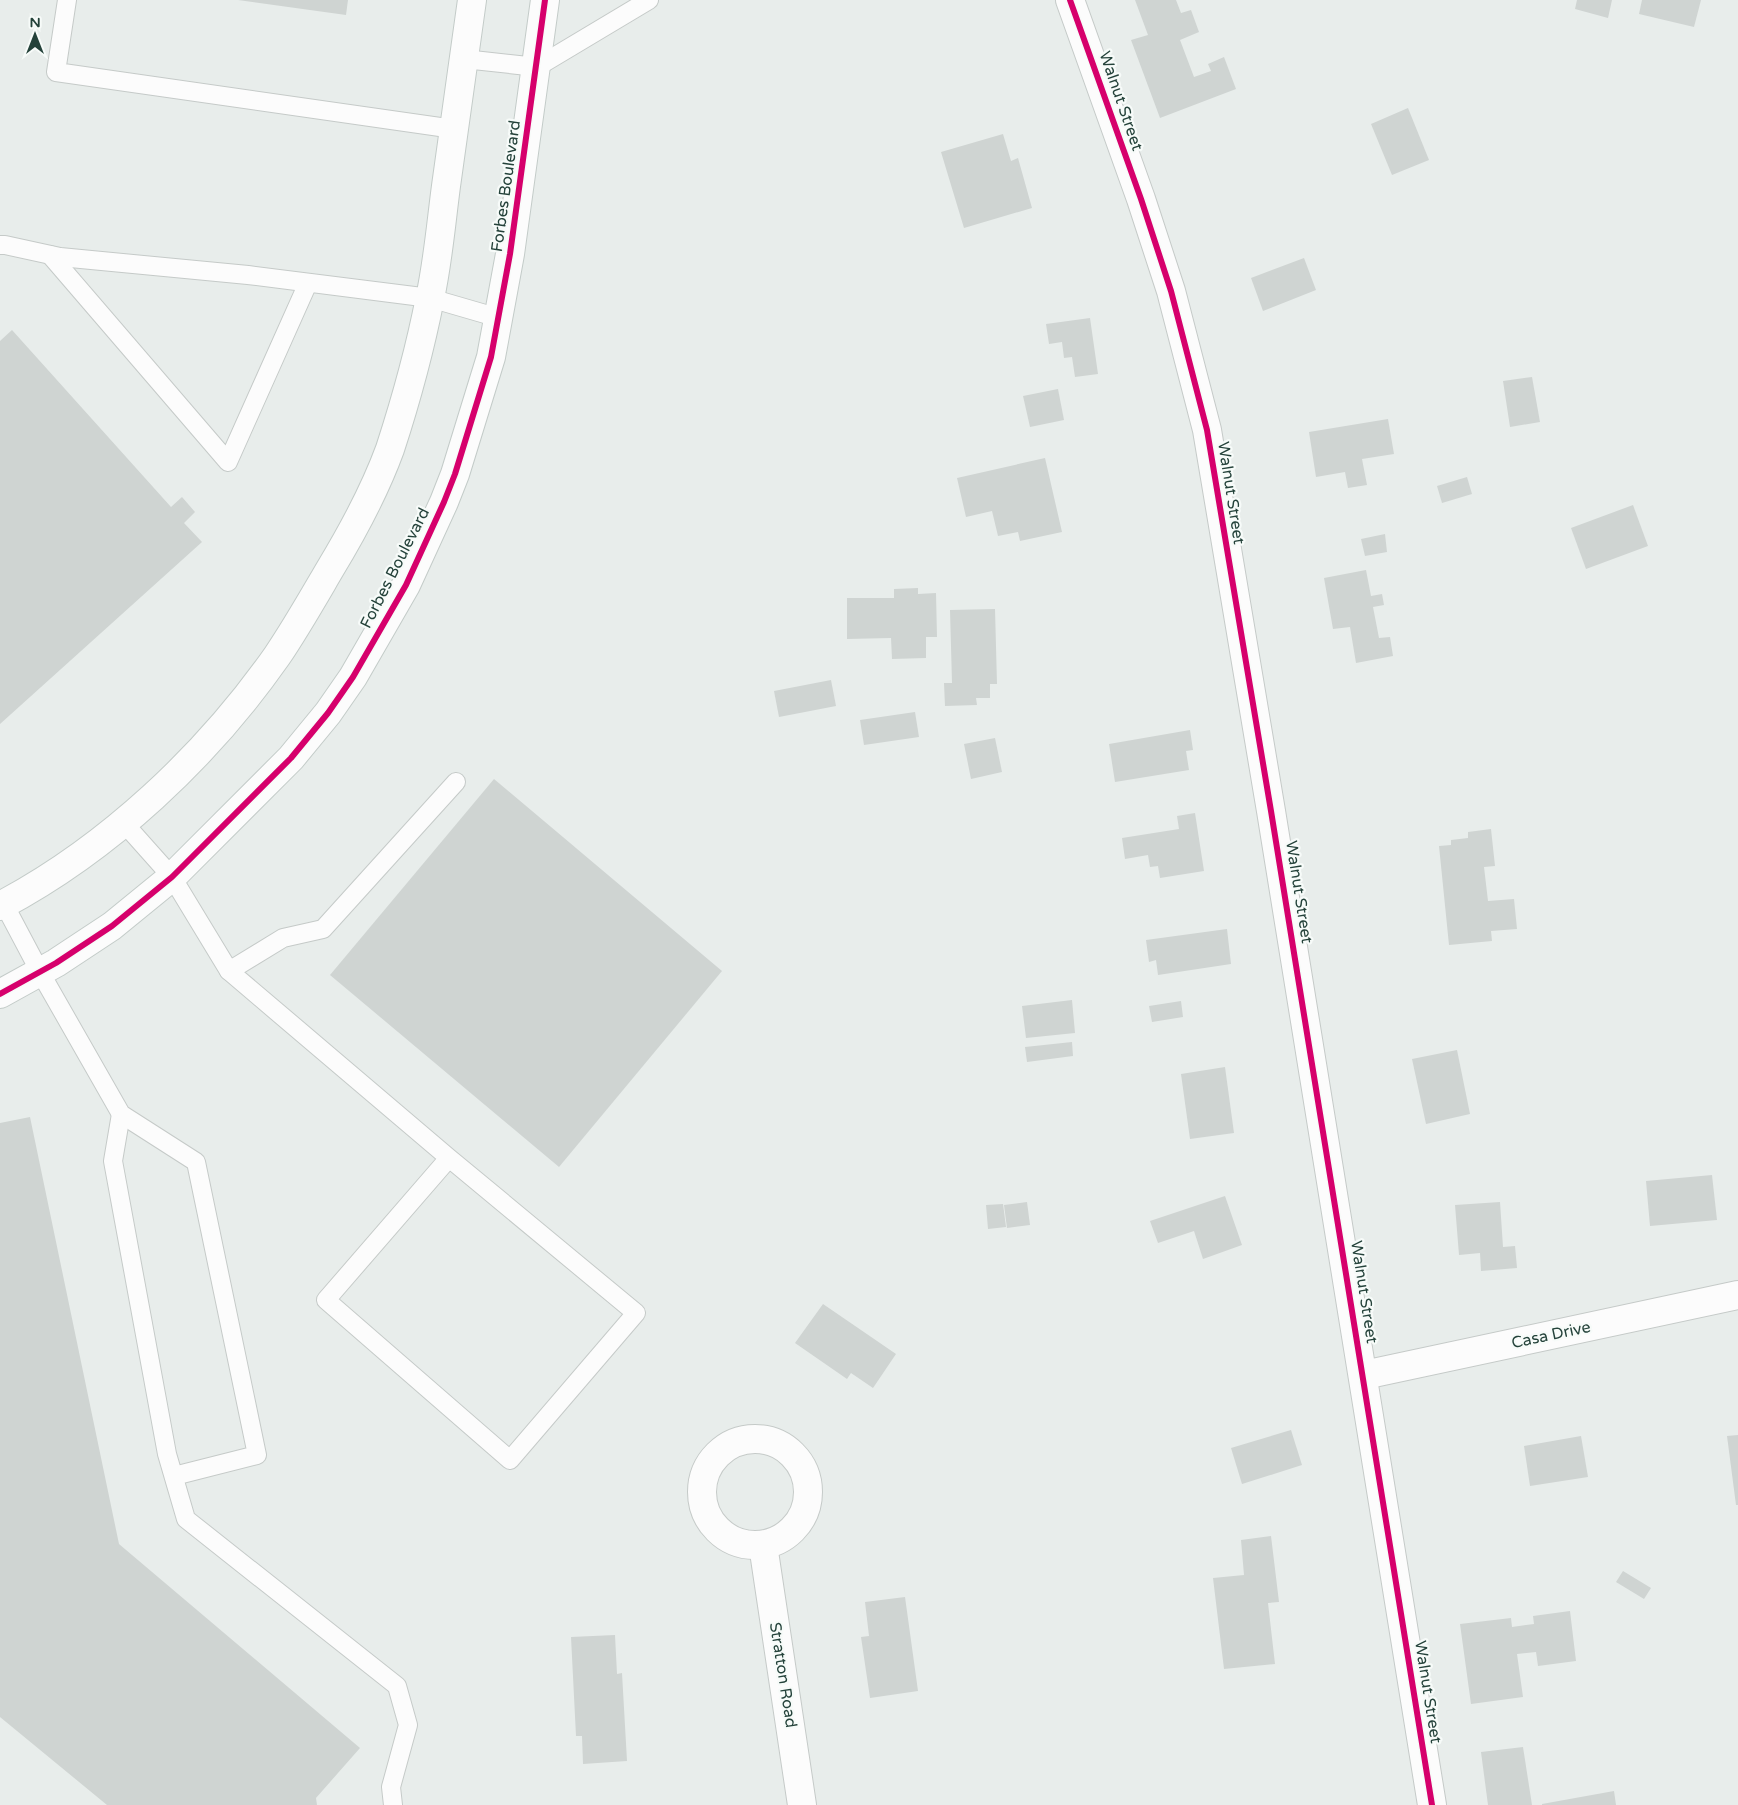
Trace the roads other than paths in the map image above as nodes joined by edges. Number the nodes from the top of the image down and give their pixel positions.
1 (67, 0) edge
2 (472, 0) edge
3 (545, 0) edge
4 (649, 0) edge
5 (1070, 0) edge
6 (464, 58) junction
7 (537, 67) junction
8 (454, 129) junction
9 (0, 245) edge
10 (50, 255) junction
11 (308, 283) junction
12 (430, 298) junction
13 (499, 318) junction
14 (456, 782) dead end
15 (122, 822) junction
16 (172, 877) junction
17 (2, 905) edge
18 (229, 971) junction
19 (40, 972) junction
20 (0, 994) edge
21 (121, 1114) junction
22 (449, 1158) junction
23 (1738, 1296) edge
24 (1364, 1375) junction
25 (174, 1476) junction
26 (763, 1545) dead end
27 (394, 1805) edge
28 (802, 1805) edge
29 (1432, 1805) edge

1 - 8 lane
2 - 6 street
3 - 7 street, Forbes Boulevard
4 - 7 lane
5 - 24 street, Walnut Street
6 - 7 lane
6 - 8 street
7 - 13 street, Forbes Boulevard
8 - 12 street
9 - 10 lane
10 - 11 lane
10 - 11 lane
11 - 12 lane
12 - 13 lane
12 - 15 street
13 - 16 street, Forbes Boulevard
14 - 18 lane
15 - 16 lane
15 - 17 street
16 - 18 lane
16 - 19 street, Forbes Boulevard
17 - 19 lane
18 - 22 lane
19 - 20 street, Forbes Boulevard
19 - 21 lane
21 - 25 lane
21 - 25 lane
22 - 22 lane
23 - 24 street, Casa Drive
24 - 29 street, Walnut Street
25 - 27 lane
26 - 28 street, Stratton Road

